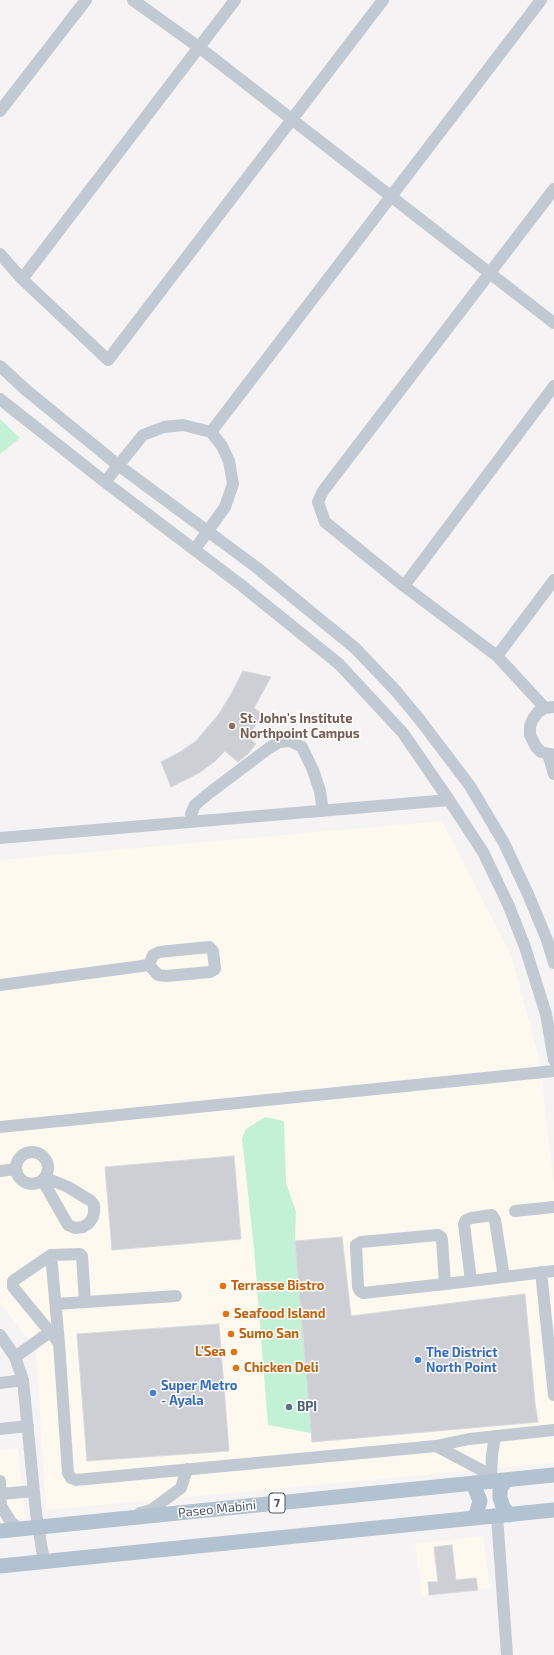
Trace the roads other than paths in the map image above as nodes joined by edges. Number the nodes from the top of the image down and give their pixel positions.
1 (86, 0) edge
2 (134, 0) edge
3 (235, 0) edge
4 (383, 0) edge
5 (541, 0) edge
6 (200, 48) junction
7 (0, 111) edge
8 (290, 120) junction
9 (554, 189) edge
10 (390, 196) junction
11 (0, 254) edge
12 (490, 274) junction
13 (22, 279) junction
14 (554, 323) edge
15 (0, 366) edge
16 (554, 386) edge
17 (0, 399) edge
18 (211, 432) junction
19 (118, 465) junction
20 (105, 482) junction
21 (207, 533) junction
22 (195, 549) junction
23 (554, 580) edge
24 (404, 586) junction
25 (497, 656) junction
26 (396, 691) junction
27 (379, 706) junction
28 (550, 707) edge
29 (551, 754) edge
30 (554, 774) edge
31 (449, 800) junction
32 (323, 811) junction
33 (194, 821) junction
34 (0, 838) edge
35 (554, 963) edge
36 (149, 965) junction
37 (0, 985) edge
38 (554, 1060) edge
39 (554, 1071) edge
40 (0, 1127) edge
41 (16, 1169) junction
42 (0, 1171) edge
43 (554, 1207) edge
44 (515, 1211) dead end
45 (51, 1254) junction
46 (554, 1271) edge
47 (541, 1272) junction
48 (504, 1277) junction
49 (471, 1281) junction
50 (445, 1284) junction
51 (176, 1296) dead end
52 (86, 1302) junction
53 (56, 1304) junction
54 (50, 1332) junction
55 (0, 1335) edge
56 (59, 1343) junction
57 (15, 1357) junction
58 (23, 1380) junction
59 (0, 1383) edge
60 (554, 1395) edge
61 (28, 1426) junction
62 (0, 1429) edge
63 (554, 1430) edge
64 (495, 1436) junction
65 (436, 1446) junction
66 (187, 1469) junction
67 (554, 1475) edge
68 (497, 1479) junction
69 (0, 1481) edge
70 (473, 1483) junction
71 (34, 1491) junction
72 (1, 1494) edge
73 (1, 1506) edge
74 (554, 1510) edge
75 (503, 1515) junction
76 (475, 1518) junction
77 (122, 1519) junction
78 (39, 1528) junction
79 (19, 1530) junction
80 (0, 1531) edge
81 (44, 1562) junction
82 (0, 1566) edge
83 (507, 1655) edge

1 - 7 street
2 - 6 street
3 - 6 street
4 - 8 street
5 - 10 street
6 - 8 street
6 - 13 street
8 - 10 street
8 - 13 street
9 - 12 street
10 - 12 street
10 - 18 street
11 - 13 street
12 - 14 street
12 - 24 street
15 - 19 street
16 - 24 street
17 - 20 street
18 - 19 street
18 - 21 street
19 - 20 street
19 - 21 street
20 - 22 street
21 - 22 street
21 - 26 street
22 - 27 street
23 - 25 street
24 - 25 street
25 - 28 street
26 - 27 street
26 - 35 street
27 - 31 street
28 - 29 street
29 - 30 street
31 - 32 street
31 - 38 street
32 - 33 street
32 - 33 street
33 - 34 street
36 - 36 street
36 - 37 street
39 - 40 street
41 - 41 street
41 - 42 street
43 - 44 street
45 - 52 street
45 - 53 street
45 - 54 street
46 - 47 street
47 - 48 street
47 - 60 street
48 - 49 street
48 - 49 street
49 - 50 street
50 - 50 street
51 - 52 street
52 - 53 street
53 - 56 street
54 - 56 street
54 - 57 street
55 - 57 street
56 - 66 street
57 - 58 street
58 - 59 street
58 - 61 street
61 - 62 street
61 - 71 street
63 - 64 street
64 - 65 street
64 - 68 street
65 - 66 street
65 - 68 street
66 - 77 street
67 - 68 main road, Paseo Mabini / 7
68 - 70 main road, Paseo Mabini / 7
68 - 75 main road
69 - 72 street
70 - 76 main road
70 - 77 main road, Paseo Mabini / 7
71 - 72 street
71 - 78 street
72 - 73 street
73 - 79 street
74 - 75 main road
75 - 76 main road
75 - 83 street
76 - 81 main road
77 - 78 main road, Paseo Mabini / 7
78 - 79 main road, Paseo Mabini / 7
78 - 81 street
79 - 80 main road, Paseo Mabini / 7
81 - 82 main road

